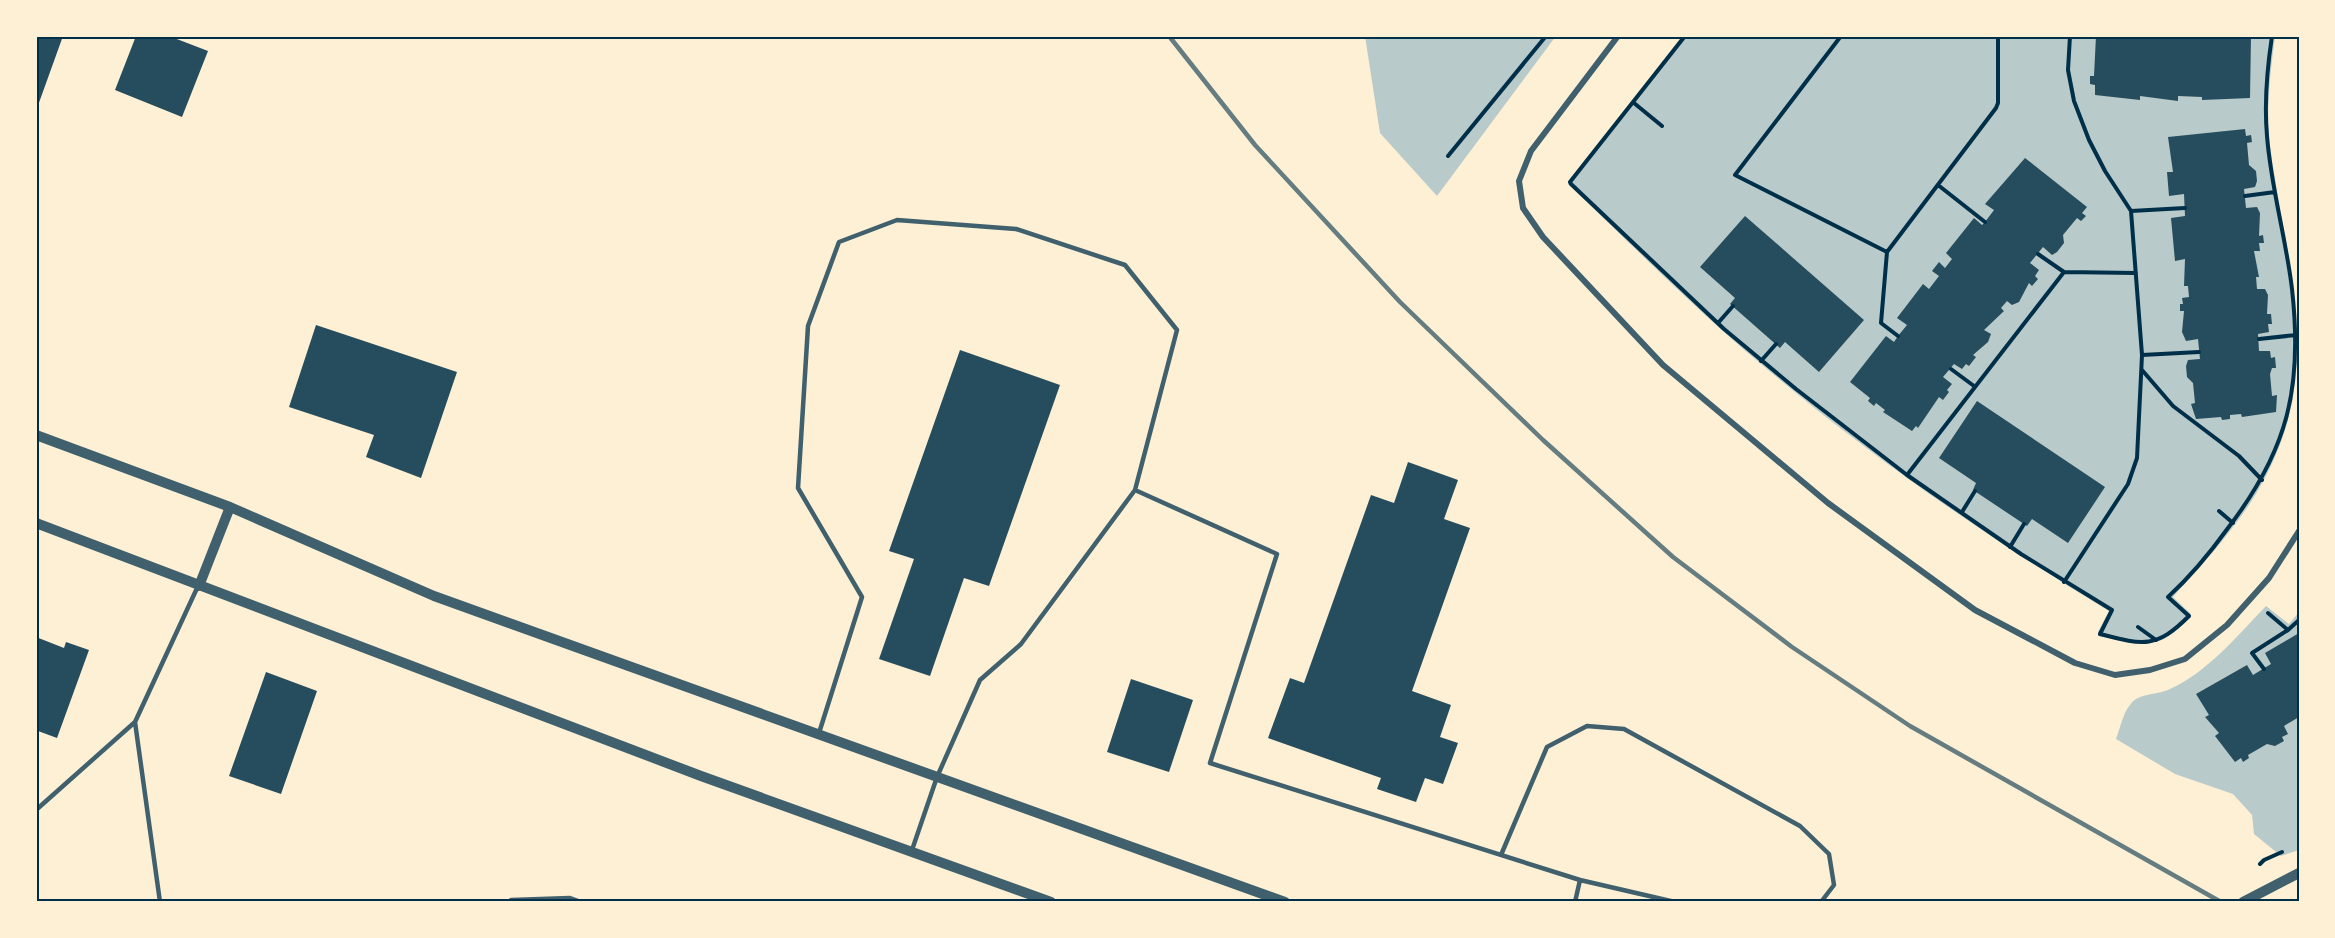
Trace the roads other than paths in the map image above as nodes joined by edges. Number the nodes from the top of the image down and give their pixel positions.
1 (1618, 36) edge
2 (36, 435) edge
3 (1135, 490) junction
4 (230, 507) junction
5 (36, 523) edge
6 (2299, 531) edge
7 (199, 586) junction
8 (135, 722) junction
9 (818, 735) junction
10 (936, 777) junction
11 (36, 810) edge
12 (911, 852) junction
13 (1501, 855) junction
14 (2299, 873) edge
15 (1580, 880) junction
16 (160, 902) edge
17 (509, 902) edge
18 (581, 902) edge
19 (1051, 902) edge
20 (1285, 902) edge
21 (1575, 902) edge
22 (1675, 902) edge
23 (1821, 902) edge
24 (2243, 902) edge

1 - 6 street
2 - 4 street
3 - 9 lane
3 - 10 lane
3 - 13 lane
4 - 7 street
4 - 9 street
5 - 7 street
7 - 8 lane
7 - 12 street
8 - 11 lane
8 - 16 lane
9 - 10 street
10 - 12 lane
10 - 20 street
12 - 19 street
13 - 15 lane
13 - 23 lane
14 - 24 street
15 - 21 lane
15 - 22 lane
17 - 18 lane

